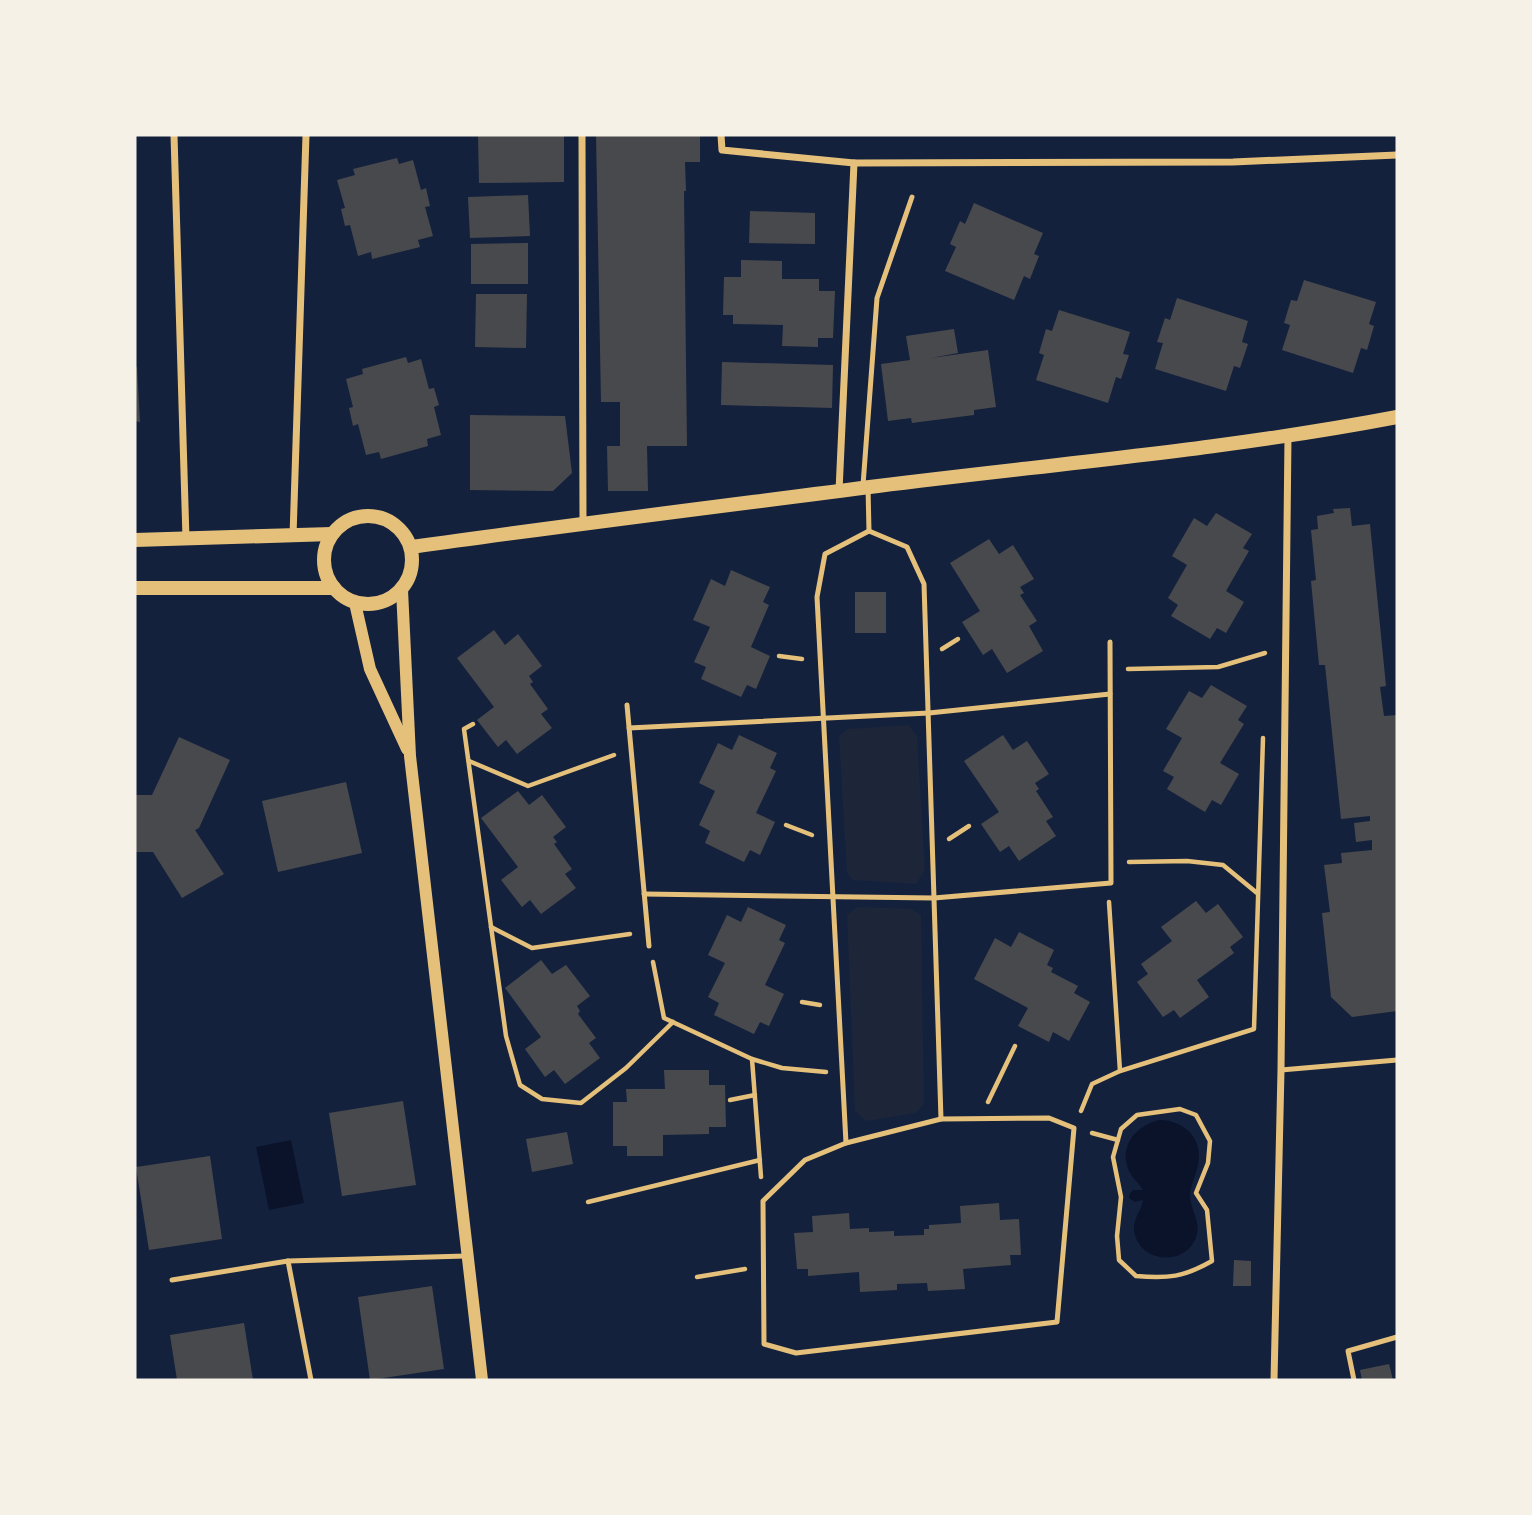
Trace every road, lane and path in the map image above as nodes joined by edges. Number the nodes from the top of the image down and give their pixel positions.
1 (174, 135) edge
2 (306, 135) edge
3 (582, 135) edge
4 (721, 135) edge
5 (1397, 156) edge
6 (854, 163) junction
7 (912, 197) dead end
8 (1397, 417) edge
9 (1288, 437) junction
10 (866, 488) junction
11 (839, 491) junction
12 (583, 523) junction
13 (869, 531) junction
14 (332, 534) junction
15 (293, 536) junction
16 (135, 540) edge
17 (186, 540) junction
18 (412, 547) junction
19 (135, 588) edge
20 (334, 589) junction
21 (402, 590) junction
22 (355, 603) junction
23 (1110, 642) dead end
24 (1266, 642) dead end
25 (1265, 653) junction
26 (1265, 667) dead end
27 (1110, 669) junction
28 (1110, 694) junction
29 (627, 705) dead end
30 (929, 713) junction
31 (823, 719) junction
32 (473, 724) dead end
33 (629, 728) junction
34 (1263, 734) dead end
35 (631, 748) junction
36 (410, 756) junction
37 (468, 761) junction
38 (786, 825) dead end
39 (829, 842) junction
40 (1111, 862) junction
41 (1107, 883) junction
42 (644, 894) junction
43 (1258, 894) junction
44 (832, 896) junction
45 (934, 898) junction
46 (491, 927) junction
47 (648, 931) junction
48 (649, 946) joint
49 (673, 1022) junction
50 (1016, 1046) dead end
51 (752, 1059) junction
52 (1397, 1060) edge
53 (1282, 1070) junction
54 (1120, 1071) junction
55 (841, 1073) junction
56 (755, 1095) junction
57 (730, 1100) dead end
58 (980, 1118) junction
59 (941, 1119) junction
60 (1074, 1128) junction
61 (1118, 1140) junction
62 (846, 1143) junction
63 (760, 1160) junction
64 (763, 1201) junction
65 (588, 1202) dead end
66 (466, 1256) junction
67 (288, 1261) junction
68 (763, 1266) junction
69 (697, 1277) dead end
70 (172, 1280) dead end
71 (1397, 1337) edge
72 (311, 1380) edge
73 (482, 1380) edge
74 (1274, 1380) edge
75 (1354, 1380) edge

1 - 17 street
2 - 15 street
3 - 12 street
4 - 6 street
5 - 6 street
6 - 11 street
7 - 10 lane
8 - 9 main road
9 - 10 main road
9 - 53 street
10 - 11 main road
10 - 13 lane
11 - 12 main road
12 - 18 main road
13 - 30 lane
13 - 31 lane
14 - 15 main road
14 - 18 main road
14 - 20 main road
15 - 17 main road
16 - 17 main road
18 - 21 main road
19 - 20 main road
20 - 22 main road
21 - 22 main road
21 - 36 street
22 - 36 street
23 - 27 lane
24 - 25 path
25 - 26 path
25 - 27 path
27 - 28 lane
28 - 30 lane
28 - 40 lane
29 - 33 lane
30 - 31 lane
30 - 45 lane
31 - 33 lane
31 - 39 lane
32 - 37 path
33 - 35 lane
34 - 43 path
35 - 37 path
35 - 42 lane
36 - 66 street
37 - 46 path
38 - 39 path
39 - 44 lane
40 - 41 lane
40 - 43 path
41 - 45 lane
41 - 54 path
42 - 44 lane
42 - 47 lane
43 - 54 path
44 - 45 lane
44 - 55 lane
45 - 59 lane
46 - 47 path
46 - 49 path
47 - 48 lane
48 - 49 path
49 - 51 path
50 - 58 path
51 - 55 path
51 - 56 path
52 - 53 lane
53 - 74 street
54 - 60 path
55 - 62 lane
56 - 57 path
56 - 63 path
58 - 59 lane
58 - 60 lane
59 - 62 lane
60 - 61 path
60 - 68 lane
61 - 61 path
62 - 64 lane
63 - 64 path
63 - 65 path
64 - 68 lane
66 - 67 lane
66 - 73 street
67 - 70 lane
67 - 72 lane
68 - 69 path
71 - 75 lane

